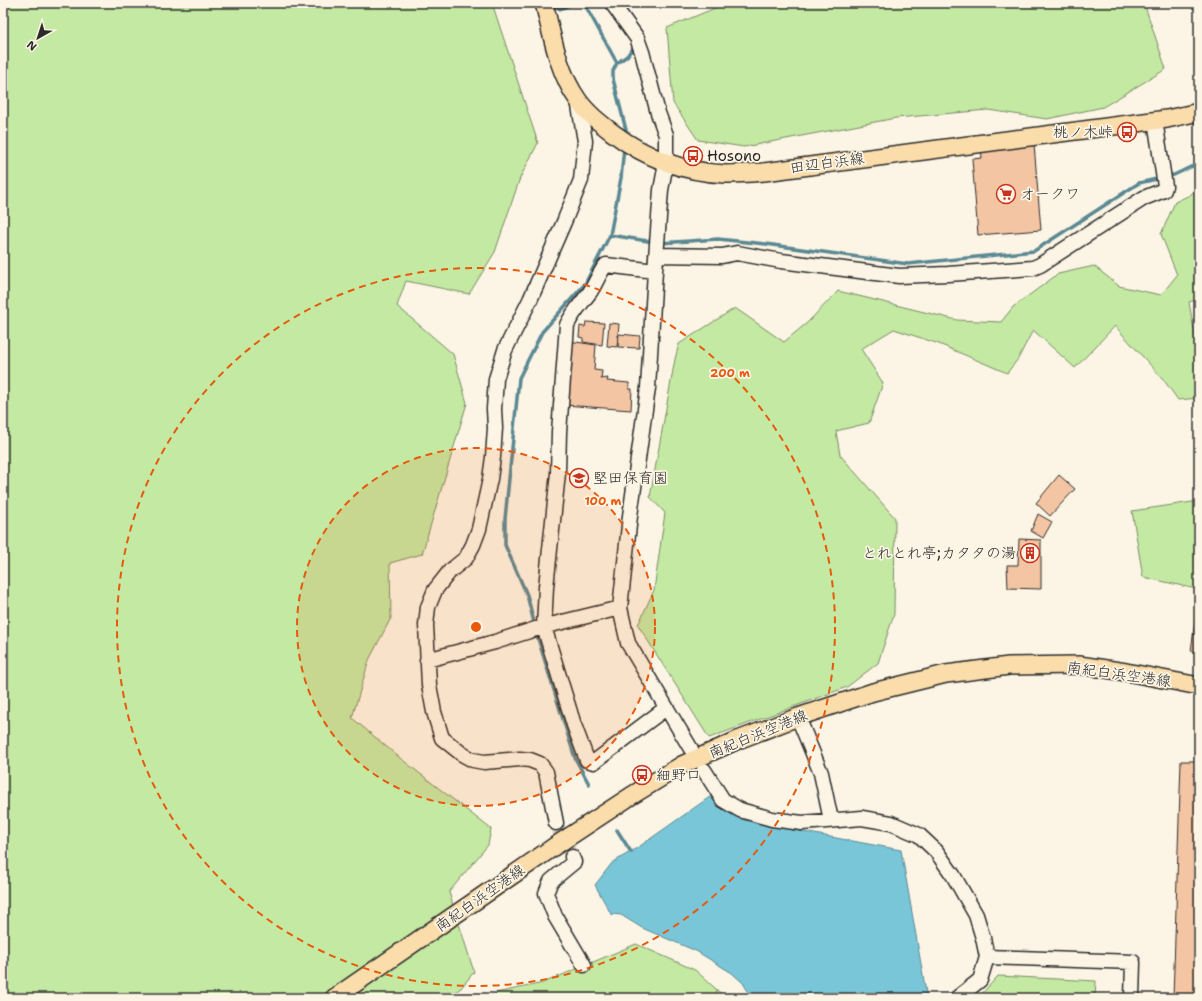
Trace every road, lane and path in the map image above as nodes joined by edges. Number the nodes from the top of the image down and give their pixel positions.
1 (544, 3) edge
2 (612, 3) edge
3 (578, 100) junction
4 (1199, 112) edge
5 (1155, 120) junction
6 (666, 163) junction
7 (656, 252) junction
8 (655, 271) junction
9 (620, 608) junction
10 (539, 628) junction
11 (427, 660) junction
12 (1199, 686) edge
13 (666, 708) junction
14 (798, 717) junction
15 (691, 749) dead end
16 (704, 770) dead end
17 (830, 820) junction
18 (556, 823) tunnel mouth
19 (572, 857) dead end
20 (987, 957) junction
21 (584, 965) dead end
22 (334, 998) edge
23 (957, 998) edge
24 (1132, 998) edge

1 - 3 main road, 田辺白浜線
2 - 6 street
3 - 6 main road, 田辺白浜線
3 - 11 street
4 - 5 main road, 田辺白浜線
5 - 6 main road, 田辺白浜線
5 - 7 street
6 - 7 street
7 - 8 street
8 - 9 street
8 - 10 street
9 - 10 street
9 - 13 street
10 - 11 street
10 - 13 street
11 - 18 street
12 - 14 main road, 南紀白浜空港線
13 - 15 street
14 - 17 street
14 - 22 main road, 南紀白浜空港線
16 - 17 street
17 - 20 street
19 - 21 street
20 - 23 street
20 - 24 street

